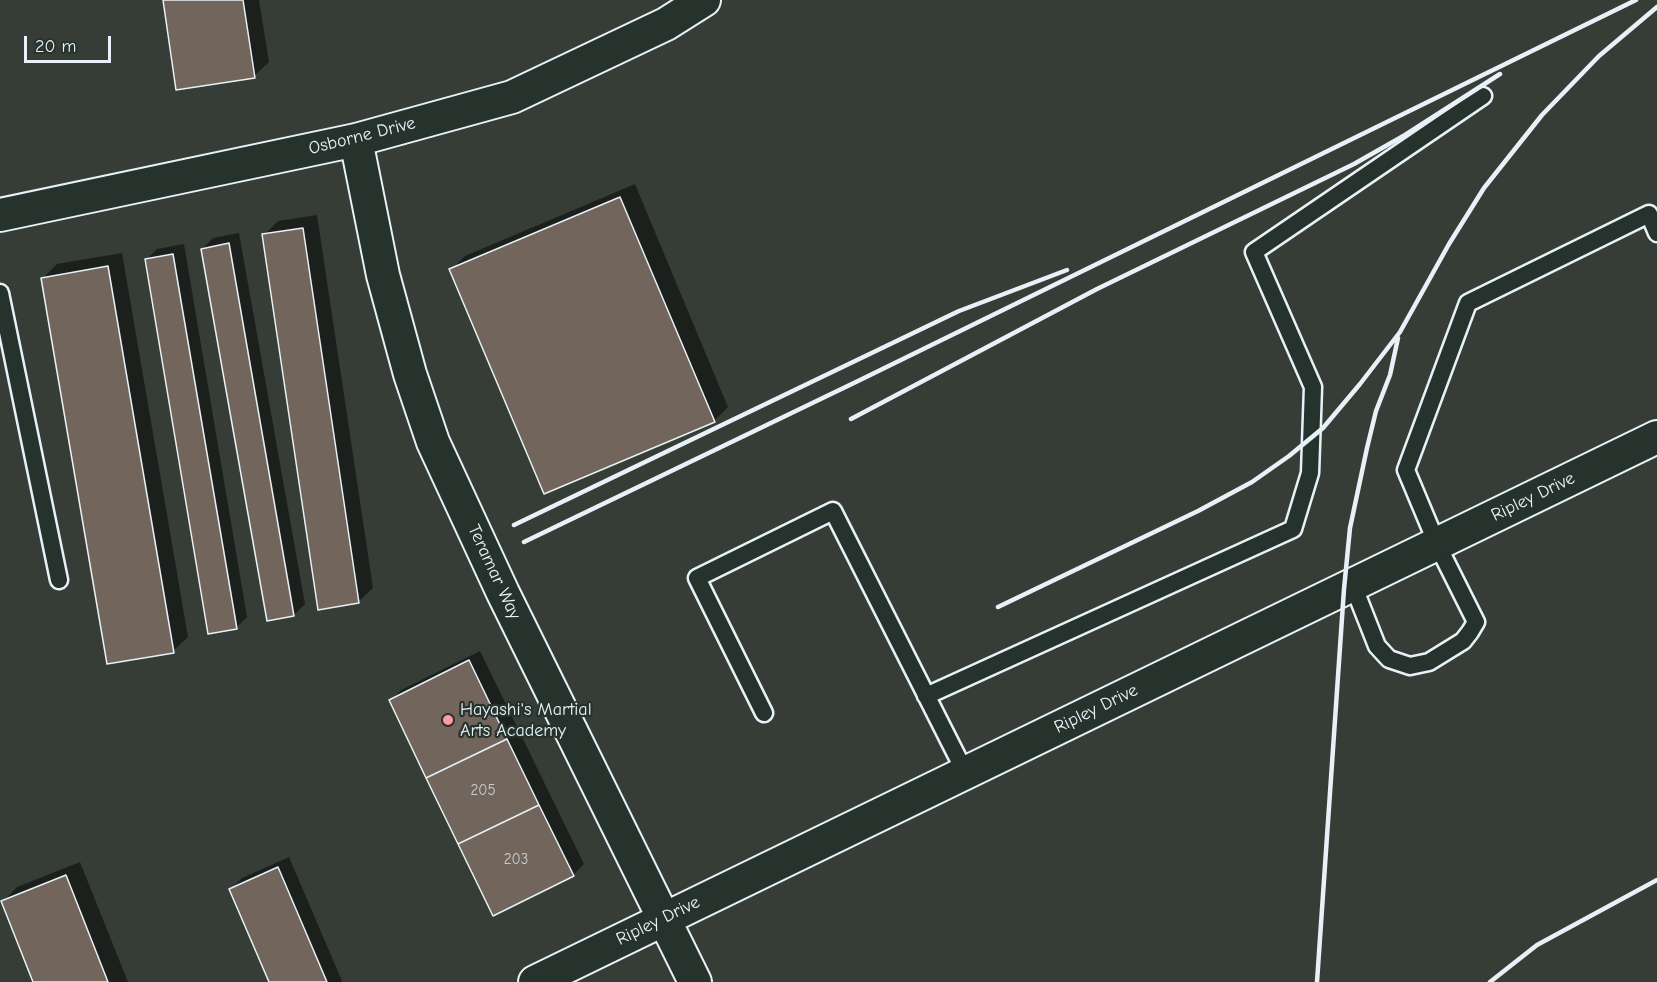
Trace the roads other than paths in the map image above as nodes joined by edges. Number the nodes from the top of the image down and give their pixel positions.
1 (704, 0) edge
2 (1483, 96) dead end
3 (356, 140) junction
4 (0, 215) edge
5 (1657, 233) edge
6 (0, 293) edge
7 (1657, 436) edge
8 (1437, 544) junction
9 (59, 580) dead end
10 (1353, 585) junction
11 (926, 696) junction
12 (764, 713) dead end
13 (965, 772) junction
14 (664, 918) junction
15 (535, 982) edge
16 (695, 982) edge

1 - 3 street, Osborne Drive
2 - 11 lane
3 - 4 street, Osborne Drive
3 - 14 street, Teramar Way
5 - 8 lane
6 - 9 lane
7 - 8 street, Ripley Drive
8 - 10 street, Ripley Drive
8 - 10 lane
10 - 13 street, Ripley Drive
11 - 12 lane
11 - 13 lane
13 - 14 street, Ripley Drive
14 - 15 street, Ripley Drive
14 - 16 street, Teramar Way

